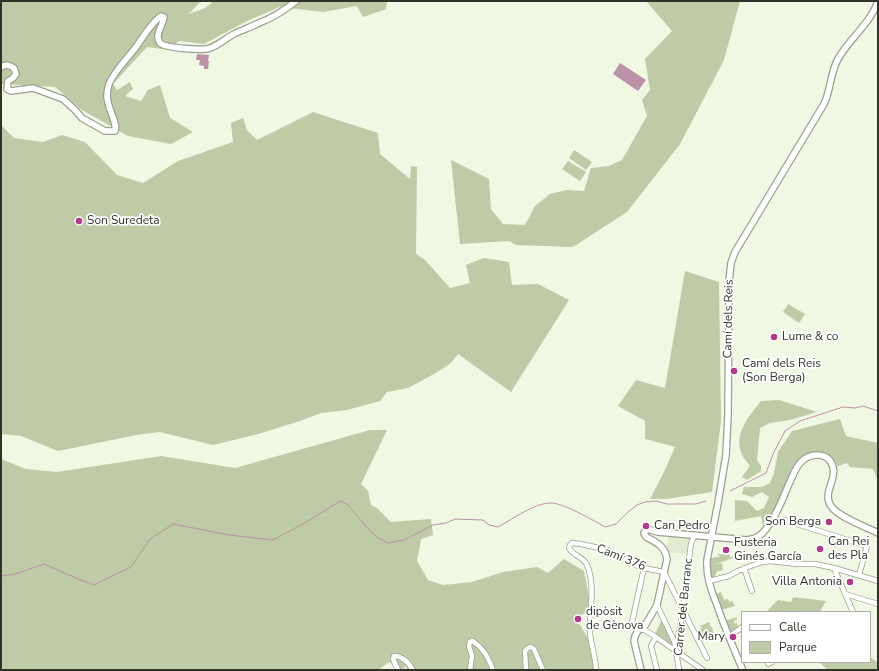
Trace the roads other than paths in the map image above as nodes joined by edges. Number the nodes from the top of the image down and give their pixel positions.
1 (296, 1) edge
2 (878, 1) edge
3 (1, 67) edge
4 (784, 520) dead end
5 (878, 533) edge
6 (694, 535) junction
7 (710, 536) junction
8 (691, 543) junction
9 (644, 568) junction
10 (744, 568) junction
11 (834, 568) junction
12 (664, 572) junction
13 (859, 575) junction
14 (878, 580) edge
15 (709, 581) junction
16 (752, 591) dead end
17 (845, 594) junction
18 (878, 604) edge
19 (657, 605) junction
20 (683, 609) junction
21 (853, 611) edge
22 (632, 622) dead end
23 (741, 628) edge
24 (642, 629) junction
25 (656, 637) junction
26 (729, 637) junction
27 (676, 651) junction
28 (707, 658) dead end
29 (398, 670) edge
30 (413, 670) edge
31 (470, 670) edge
32 (493, 670) edge
33 (526, 670) edge
34 (543, 670) edge
35 (596, 670) edge
36 (641, 670) edge
37 (657, 670) edge
38 (679, 670) edge
39 (703, 670) edge
40 (742, 670) edge

1 - 3 street
2 - 7 street, Camí dels Reis
4 - 13 street
5 - 7 street
6 - 7 street
6 - 8 street, Carrer del Barranc
6 - 12 street
7 - 8 street, Carrer del Barranc
7 - 15 street, Camí dels Reis
8 - 20 street, Carrer del Barranc
9 - 12 street, Camí 376
9 - 22 street
9 - 35 street, Camí 376
10 - 11 street
10 - 15 street
10 - 16 street
11 - 13 street
11 - 17 street
12 - 19 street
12 - 20 street
13 - 14 street
15 - 26 street, Camí dels Reis
17 - 18 street
17 - 21 street
19 - 24 street
19 - 27 street
20 - 27 street, Carrer del Barranc
20 - 28 street
23 - 26 street
24 - 25 street
24 - 36 street
25 - 27 street
25 - 37 street
26 - 40 street, Camí dels Reis
27 - 38 street, Carrer del Barranc
27 - 39 street
29 - 30 street
31 - 32 street
33 - 34 street

